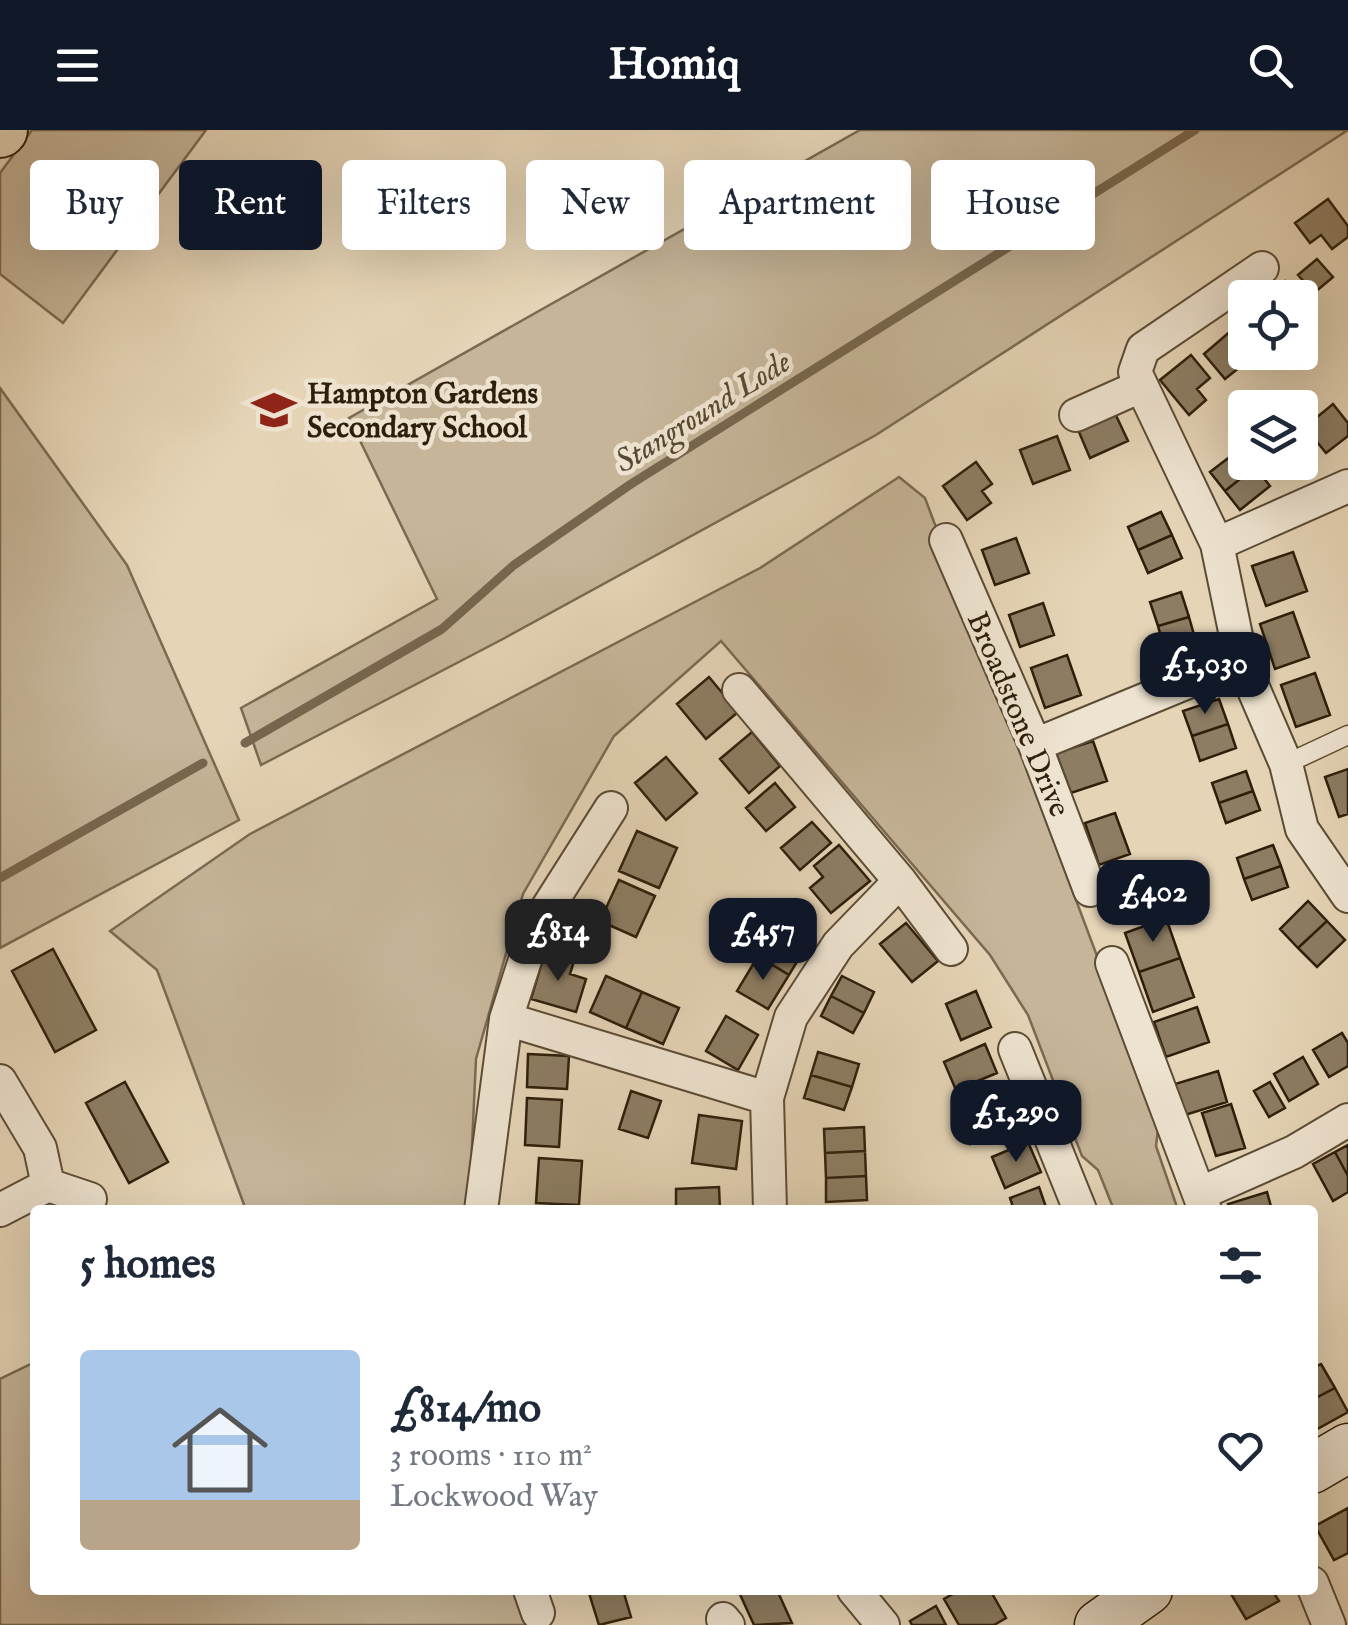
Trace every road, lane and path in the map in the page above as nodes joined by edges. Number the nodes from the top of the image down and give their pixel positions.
1 (1262, 268) dead end
2 (1141, 386) junction
3 (1076, 414) dead end
4 (1348, 486) edge
5 (946, 540) dead end
6 (1217, 544) junction
7 (1241, 660) junction
8 (739, 690) dead end
9 (1348, 736) edge
10 (1035, 745) junction
11 (1286, 764) junction
12 (611, 808) dead end
13 (900, 880) junction
14 (1090, 890) dead end
15 (1348, 896) edge
16 (951, 949) dead end
17 (1112, 963) dead end
18 (506, 1019) junction
19 (1015, 1049) dead end
20 (0, 1081) edge
21 (767, 1098) junction
22 (1348, 1120) edge
23 (48, 1186) junction
24 (90, 1199) dead end
25 (1202, 1202) edge
26 (482, 1205) edge
27 (770, 1205) edge
28 (1078, 1205) edge
29 (0, 1210) edge
30 (1348, 1448) edge
31 (1318, 1466) edge
32 (858, 1595) edge
33 (1141, 1595) edge
34 (1317, 1595) edge
35 (884, 1625) edge
36 (1099, 1625) edge
37 (1329, 1625) edge

1 - 2 street
2 - 3 street
2 - 6 street
4 - 6 street
5 - 10 street, Broadstone Drive
6 - 7 street
7 - 10 street
7 - 11 street
8 - 13 street
9 - 11 lane
10 - 14 street, Broadstone Drive
11 - 15 street
12 - 18 street
13 - 16 street
13 - 21 street
17 - 25 street
18 - 21 street
18 - 26 street
19 - 28 street
20 - 23 street
21 - 27 street
22 - 25 street
23 - 24 street
23 - 29 street
30 - 31 street
32 - 35 street
33 - 36 street
34 - 37 street

